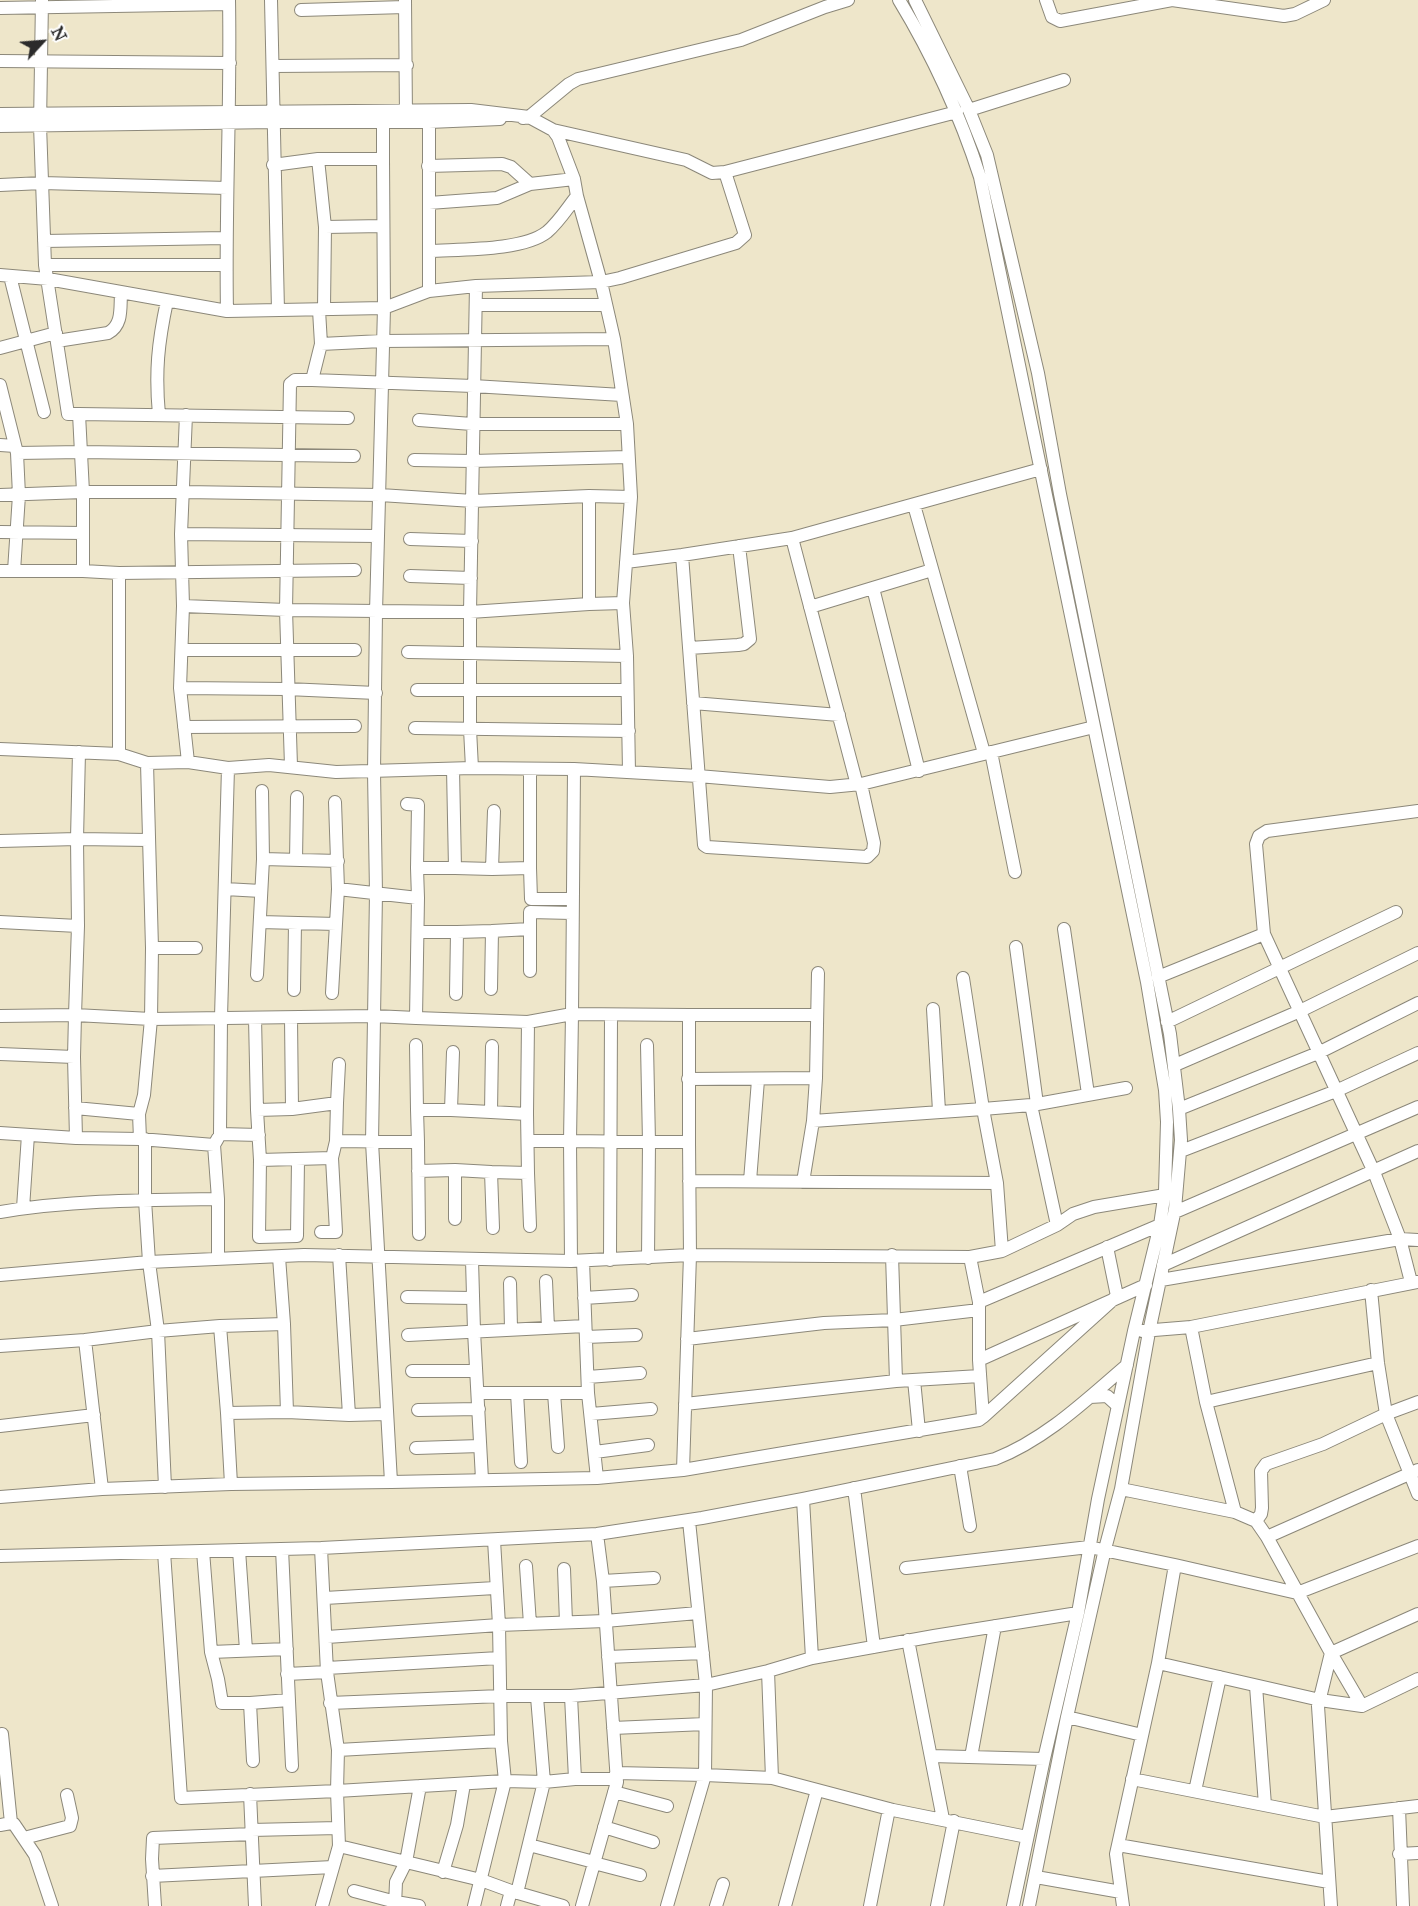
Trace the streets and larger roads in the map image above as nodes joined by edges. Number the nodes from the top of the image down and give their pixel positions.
1 (271, 0) edge
2 (848, 0) edge
3 (900, 0) edge
4 (915, 0) edge
5 (1046, 0) edge
6 (1324, 0) edge
7 (229, 2) edge
8 (42, 4) edge
9 (405, 4) edge
10 (0, 8) edge
11 (301, 10) dead end
12 (42, 60) junction
13 (0, 61) edge
14 (230, 63) junction
15 (407, 65) junction
16 (273, 66) junction
17 (1064, 80) dead end
18 (963, 111) junction
19 (0, 114) edge
20 (274, 116) junction
21 (406, 116) junction
22 (228, 117) junction
23 (529, 117) junction
24 (40, 119) junction
25 (383, 121) junction
26 (429, 122) junction
27 (0, 126) edge
28 (553, 130) junction
29 (318, 159) junction
30 (383, 159) junction
31 (273, 165) junction
32 (428, 166) junction
33 (725, 172) junction
34 (574, 179) junction
35 (42, 183) junction
36 (530, 184) junction
37 (0, 185) edge
38 (226, 188) junction
39 (577, 196) junction
40 (429, 203) junction
41 (383, 226) junction
42 (325, 227) junction
43 (226, 238) junction
44 (44, 241) junction
45 (429, 251) junction
46 (45, 265) junction
47 (226, 265) junction
48 (5, 275) edge
49 (48, 279) junction
50 (601, 282) junction
51 (476, 286) junction
52 (429, 291) junction
53 (121, 292) junction
54 (167, 301) junction
55 (477, 305) junction
56 (606, 305) junction
57 (384, 308) junction
58 (321, 309) junction
59 (278, 310) junction
60 (227, 311) junction
61 (56, 337) junction
62 (615, 339) junction
63 (475, 340) junction
64 (27, 341) junction
65 (382, 341) junction
66 (321, 344) junction
67 (0, 348) edge
68 (312, 380) junction
69 (382, 384) junction
70 (0, 385) edge
71 (473, 386) junction
72 (622, 395) junction
73 (44, 412) dead end
74 (79, 414) junction
75 (159, 415) junction
76 (186, 415) junction
77 (290, 417) junction
78 (348, 418) dead end
79 (419, 420) dead end
80 (472, 424) junction
81 (627, 424) junction
82 (0, 445) edge
83 (16, 449) junction
84 (82, 452) junction
85 (185, 454) junction
86 (288, 454) junction
87 (354, 456) dead end
88 (628, 457) junction
89 (414, 460) dead end
90 (472, 461) junction
91 (1041, 469) junction
92 (83, 492) junction
93 (184, 492) junction
94 (0, 495) edge
95 (19, 495) junction
96 (288, 495) junction
97 (380, 495) junction
98 (589, 496) junction
99 (632, 496) junction
100 (473, 501) junction
101 (914, 505) junction
102 (0, 532) edge
103 (17, 532) junction
104 (83, 533) junction
105 (181, 534) junction
106 (287, 534) junction
107 (378, 537) junction
108 (792, 538) junction
109 (410, 539) dead end
110 (472, 541) junction
111 (739, 546) junction
112 (682, 555) junction
113 (626, 562) junction
114 (286, 570) junction
115 (355, 570) dead end
116 (932, 570) junction
117 (0, 571) edge
118 (14, 571) junction
119 (83, 571) junction
120 (183, 571) junction
121 (119, 573) junction
122 (410, 576) dead end
123 (471, 578) junction
124 (873, 588) junction
125 (623, 603) junction
126 (589, 604) junction
127 (183, 606) junction
128 (810, 607) junction
129 (286, 610) junction
130 (376, 612) junction
131 (470, 612) junction
132 (689, 648) junction
133 (182, 650) junction
134 (286, 650) junction
135 (355, 650) dead end
136 (408, 652) dead end
137 (471, 653) junction
138 (627, 656) junction
139 (180, 688) junction
140 (287, 688) junction
141 (417, 690) dead end
142 (627, 690) junction
143 (470, 691) junction
144 (376, 693) junction
145 (693, 703) junction
146 (838, 715) junction
147 (355, 726) dead end
148 (184, 727) junction
149 (289, 727) junction
150 (415, 728) dead end
151 (1094, 728) junction
152 (470, 729) junction
153 (628, 732) junction
154 (0, 749) edge
155 (80, 752) junction
156 (987, 752) junction
157 (119, 754) junction
158 (188, 762) junction
159 (147, 763) junction
160 (291, 766) junction
161 (228, 768) junction
162 (472, 768) junction
163 (453, 769) junction
164 (530, 769) junction
165 (574, 769) junction
166 (919, 771) junction
167 (375, 772) junction
168 (629, 772) junction
169 (698, 776) junction
170 (859, 784) junction
171 (262, 791) dead end
172 (297, 797) dead end
173 (336, 802) dead end
174 (407, 804) dead end
175 (494, 811) dead end
176 (1418, 811) edge
177 (76, 838) junction
178 (149, 840) junction
179 (0, 841) edge
180 (263, 859) junction
181 (296, 860) junction
182 (338, 861) junction
183 (417, 868) junction
184 (455, 868) junction
185 (530, 868) junction
186 (492, 869) junction
187 (1015, 872) dead end
188 (338, 889) junction
189 (225, 890) junction
190 (261, 891) junction
191 (376, 893) junction
192 (418, 898) junction
193 (572, 899) junction
194 (1396, 912) dead end
195 (572, 913) junction
196 (0, 922) edge
197 (260, 922) junction
198 (295, 923) junction
199 (336, 924) junction
200 (78, 926) junction
201 (530, 929) junction
202 (1064, 929) dead end
203 (492, 931) junction
204 (418, 932) junction
205 (457, 932) junction
206 (1264, 934) junction
207 (1017, 946) dead end
208 (152, 948) junction
209 (196, 948) dead end
210 (1418, 953) edge
211 (1280, 969) junction
212 (530, 971) dead end
213 (818, 973) dead end
214 (257, 975) dead end
215 (1158, 977) junction
216 (963, 978) dead end
217 (491, 989) dead end
218 (294, 990) dead end
219 (332, 993) dead end
220 (456, 994) dead end
221 (1418, 1004) edge
222 (933, 1010) dead end
223 (1300, 1011) junction
224 (572, 1014) junction
225 (75, 1015) junction
226 (610, 1015) junction
227 (689, 1015) junction
228 (817, 1015) junction
229 (0, 1016) edge
230 (221, 1017) junction
231 (291, 1017) junction
232 (374, 1017) junction
233 (255, 1018) junction
234 (416, 1018) junction
235 (151, 1019) junction
236 (528, 1022) junction
237 (1167, 1022) junction
238 (416, 1045) dead end
239 (647, 1045) dead end
240 (492, 1046) dead end
241 (453, 1052) dead end
242 (1318, 1053) junction
243 (1418, 1053) edge
244 (0, 1054) edge
245 (74, 1057) junction
246 (339, 1064) dead end
247 (1175, 1065) junction
248 (816, 1078) junction
249 (688, 1080) junction
250 (758, 1080) junction
251 (1126, 1088) dead end
252 (1336, 1090) junction
253 (1088, 1094) junction
254 (337, 1103) junction
255 (1034, 1104) junction
256 (1418, 1107) edge
257 (75, 1108) junction
258 (292, 1109) junction
259 (983, 1109) junction
260 (1179, 1109) junction
261 (257, 1110) junction
262 (417, 1110) junction
263 (451, 1110) junction
264 (491, 1112) junction
265 (939, 1112) junction
266 (139, 1114) junction
267 (527, 1114) junction
268 (813, 1121) junction
269 (0, 1133) edge
270 (1355, 1133) junction
271 (28, 1135) junction
272 (258, 1136) junction
273 (76, 1138) junction
274 (143, 1139) junction
275 (217, 1140) junction
276 (336, 1141) junction
277 (528, 1141) junction
278 (372, 1142) junction
279 (418, 1142) junction
280 (570, 1142) junction
281 (610, 1142) junction
282 (649, 1142) junction
283 (689, 1142) junction
284 (1181, 1151) junction
285 (1418, 1151) edge
286 (332, 1158) junction
287 (260, 1160) junction
288 (298, 1160) junction
289 (455, 1170) junction
290 (418, 1171) junction
291 (491, 1172) junction
292 (1374, 1172) junction
293 (528, 1173) junction
294 (689, 1181) junction
295 (750, 1181) junction
296 (803, 1182) junction
297 (997, 1183) junction
298 (1165, 1195) junction
299 (218, 1199) junction
300 (145, 1200) junction
301 (23, 1208) junction
302 (0, 1212) edge
303 (1174, 1212) junction
304 (455, 1219) dead end
305 (1057, 1225) junction
306 (1160, 1225) junction
307 (530, 1226) dead end
308 (494, 1228) dead end
309 (321, 1232) dead end
310 (419, 1234) dead end
311 (1400, 1239) junction
312 (1418, 1240) edge
313 (1107, 1247) junction
314 (1002, 1251) junction
315 (339, 1255) junction
316 (690, 1255) junction
317 (892, 1255) junction
318 (279, 1257) junction
319 (378, 1257) junction
320 (970, 1257) junction
321 (218, 1258) junction
322 (648, 1258) junction
323 (472, 1260) junction
324 (610, 1260) junction
325 (577, 1261) junction
326 (149, 1262) junction
327 (1163, 1265) junction
328 (0, 1275) edge
329 (1161, 1280) junction
330 (546, 1281) dead end
331 (1415, 1282) edge
332 (510, 1283) dead end
333 (1146, 1285) junction
334 (1371, 1290) junction
335 (632, 1295) dead end
336 (1117, 1296) junction
337 (406, 1297) dead end
338 (472, 1298) junction
339 (584, 1298) junction
340 (979, 1306) junction
341 (894, 1320) junction
342 (284, 1324) junction
343 (220, 1326) junction
344 (1191, 1327) junction
345 (549, 1328) junction
346 (512, 1329) junction
347 (158, 1331) junction
348 (474, 1331) junction
349 (1134, 1331) junction
350 (586, 1332) junction
351 (1149, 1332) junction
352 (408, 1335) dead end
353 (636, 1335) dead end
354 (687, 1339) junction
355 (85, 1340) junction
356 (0, 1346) edge
357 (979, 1360) junction
358 (1378, 1363) junction
359 (1127, 1365) junction
360 (412, 1371) dead end
361 (476, 1371) junction
362 (640, 1373) dead end
363 (980, 1376) junction
364 (588, 1377) junction
365 (914, 1380) junction
366 (896, 1381) junction
367 (478, 1393) junction
368 (517, 1393) junction
369 (554, 1393) junction
370 (588, 1393) junction
371 (1090, 1397) junction
372 (1206, 1402) junction
373 (1418, 1402) edge
374 (685, 1404) junction
375 (1118, 1406) junction
376 (479, 1409) junction
377 (651, 1409) dead end
378 (418, 1410) dead end
379 (287, 1412) junction
380 (227, 1413) junction
381 (386, 1414) junction
382 (591, 1414) junction
383 (1386, 1414) junction
384 (94, 1415) junction
385 (349, 1415) junction
386 (983, 1417) junction
387 (0, 1426) edge
388 (919, 1431) junction
389 (648, 1445) dead end
390 (480, 1446) junction
391 (558, 1447) dead end
392 (416, 1448) dead end
393 (595, 1452) junction
394 (521, 1462) dead end
395 (960, 1466) junction
396 (683, 1470) junction
397 (1413, 1472) edge
398 (597, 1478) junction
399 (482, 1479) junction
400 (391, 1482) junction
401 (231, 1484) junction
402 (165, 1486) junction
403 (854, 1488) junction
404 (102, 1489) junction
405 (1121, 1489) junction
406 (1418, 1494) edge
407 (0, 1497) edge
408 (804, 1499) junction
409 (1234, 1512) junction
410 (689, 1521) junction
411 (1256, 1521) junction
412 (970, 1527) dead end
413 (597, 1534) junction
414 (1267, 1537) junction
415 (494, 1540) junction
416 (1418, 1546) edge
417 (1089, 1547) junction
418 (321, 1548) junction
419 (282, 1549) junction
420 (1105, 1549) junction
421 (239, 1550) junction
422 (203, 1551) junction
423 (164, 1552) junction
424 (0, 1556) edge
425 (1175, 1564) junction
426 (526, 1566) dead end
427 (906, 1568) dead end
428 (564, 1569) dead end
429 (654, 1578) dead end
430 (603, 1581) junction
431 (495, 1588) junction
432 (1297, 1593) junction
433 (325, 1598) junction
434 (698, 1613) junction
435 (1078, 1613) junction
436 (1418, 1614) edge
437 (605, 1621) junction
438 (566, 1622) junction
439 (530, 1624) junction
440 (499, 1625) junction
441 (994, 1626) junction
442 (327, 1637) junction
443 (908, 1640) junction
444 (874, 1647) junction
445 (287, 1649) junction
446 (246, 1650) junction
447 (211, 1652) junction
448 (703, 1653) junction
449 (1331, 1653) junction
450 (608, 1657) junction
451 (499, 1658) junction
452 (813, 1658) junction
453 (1158, 1663) junction
454 (327, 1670) junction
455 (768, 1671) junction
456 (287, 1674) junction
457 (1220, 1677) junction
458 (1418, 1679) edge
459 (706, 1685) junction
460 (1256, 1686) junction
461 (610, 1693) junction
462 (501, 1696) junction
463 (571, 1696) junction
464 (537, 1697) junction
465 (289, 1700) junction
466 (1320, 1700) junction
467 (250, 1703) junction
468 (330, 1703) junction
469 (1362, 1706) junction
470 (1067, 1717) junction
471 (705, 1724) junction
472 (613, 1728) junction
473 (2, 1734) dead end
474 (1142, 1735) junction
475 (501, 1741) junction
476 (338, 1750) junction
477 (931, 1756) junction
478 (971, 1757) junction
479 (1044, 1759) junction
480 (253, 1761) dead end
481 (292, 1766) dead end
482 (705, 1775) junction
483 (616, 1776) junction
484 (772, 1778) junction
485 (575, 1779) junction
486 (1132, 1779) junction
487 (505, 1781) junction
488 (544, 1782) junction
489 (464, 1784) junction
490 (420, 1786) junction
491 (817, 1790) junction
492 (337, 1791) junction
493 (1195, 1791) junction
494 (614, 1792) junction
495 (250, 1794) junction
496 (68, 1795) dead end
497 (1265, 1805) junction
498 (667, 1806) dead end
499 (1418, 1806) edge
500 (1399, 1808) junction
501 (890, 1809) junction
502 (1325, 1817) junction
503 (949, 1820) junction
504 (6, 1824) edge
505 (604, 1827) junction
506 (338, 1828) junction
507 (251, 1832) junction
508 (1027, 1837) junction
509 (24, 1838) junction
510 (653, 1842) dead end
511 (528, 1845) junction
512 (1118, 1845) junction
513 (339, 1846) junction
514 (1418, 1853) edge
515 (1399, 1854) junction
516 (406, 1862) junction
517 (594, 1863) junction
518 (333, 1868) junction
519 (253, 1871) junction
520 (443, 1872) junction
521 (640, 1875) dead end
522 (152, 1876) junction
523 (1036, 1877) junction
524 (481, 1880) junction
525 (1329, 1882) junction
526 (723, 1884) dead end
527 (354, 1891) dead end
528 (514, 1892) junction
529 (1121, 1892) junction
530 (396, 1904) edge
531 (545, 1904) edge
532 (52, 1906) edge
533 (155, 1906) edge
534 (255, 1906) edge
535 (322, 1906) edge
536 (419, 1906) edge
537 (474, 1906) edge
538 (507, 1906) edge
539 (563, 1906) edge
540 (582, 1906) edge
541 (666, 1906) edge
542 (716, 1906) edge
543 (785, 1906) edge
544 (870, 1906) edge
545 (937, 1906) edge
546 (1013, 1906) edge
547 (1029, 1906) edge
548 (1123, 1906) edge
549 (1331, 1906) edge
550 (1403, 1906) edge

1 - 16 street
2 - 23 street
3 - 18 street
4 - 18 street
5 - 6 street
7 - 8 street
7 - 14 street
8 - 10 street
8 - 12 street
9 - 11 street
9 - 15 street
12 - 13 street
12 - 14 street
12 - 24 street
14 - 22 street
15 - 16 street
15 - 21 street
16 - 20 street
17 - 18 street
18 - 33 street
18 - 91 street
18 - 215 street
19 - 24 street
20 - 21 street
20 - 22 street
20 - 25 street
20 - 31 street
21 - 23 street
21 - 25 street
21 - 26 street
22 - 24 street
22 - 38 street
23 - 26 street
23 - 28 street
24 - 27 street
24 - 35 street
25 - 30 street
26 - 32 street
28 - 33 street
28 - 34 street
29 - 30 street
29 - 31 street
29 - 42 street
30 - 41 street
31 - 59 street
32 - 36 street
32 - 40 street
33 - 50 street
34 - 36 street
34 - 39 street
35 - 37 street
35 - 38 street
35 - 44 street
36 - 40 street
38 - 43 street
39 - 45 street
39 - 50 street
40 - 45 street
41 - 42 street
41 - 57 street
42 - 58 street
43 - 44 street
43 - 47 street
44 - 46 street
45 - 52 street
46 - 47 street
46 - 49 street
47 - 60 street
48 - 49 street
48 - 64 street
49 - 53 street
49 - 61 street
50 - 51 street
50 - 56 street
51 - 52 street
51 - 55 street
52 - 57 street
53 - 54 street
53 - 61 street
54 - 60 street
54 - 75 street
55 - 56 street
55 - 63 street
56 - 62 street
57 - 58 street
57 - 65 street
58 - 59 street
58 - 66 street
59 - 60 street
61 - 64 street
61 - 74 street
62 - 63 street
62 - 72 street
63 - 65 street
63 - 71 street
64 - 67 street
64 - 73 street
65 - 66 street
65 - 69 street
66 - 68 street
68 - 69 street
68 - 77 street
69 - 71 street
69 - 97 street
70 - 83 street
71 - 72 street
71 - 80 street
72 - 81 street
74 - 75 street
74 - 84 street
75 - 76 street
76 - 77 street
76 - 85 street
77 - 78 street
77 - 86 street
79 - 80 street
80 - 81 street
80 - 90 street
81 - 88 street
82 - 83 street
83 - 84 street
83 - 95 street
84 - 85 street
84 - 92 street
85 - 86 street
85 - 93 street
86 - 87 street
86 - 96 street
88 - 90 street
88 - 99 street
89 - 90 street
90 - 100 street
91 - 101 street
91 - 151 street
92 - 93 street
92 - 95 street
92 - 104 street
93 - 96 street
93 - 105 street
94 - 95 street
95 - 103 street
96 - 97 street
96 - 106 street
97 - 100 street
97 - 107 street
98 - 99 street
98 - 100 street
98 - 126 street
99 - 113 street
100 - 110 street
101 - 108 street
101 - 116 street
102 - 103 street
103 - 104 street
103 - 118 street
104 - 119 street
105 - 106 street
105 - 120 street
106 - 107 street
106 - 114 street
107 - 130 street
108 - 111 street
108 - 128 street
109 - 110 street
110 - 123 street
111 - 112 street
111 - 132 street
112 - 113 street
112 - 132 street
113 - 125 street
114 - 115 street
114 - 120 street
114 - 129 street
116 - 124 street
116 - 156 street
117 - 118 street
118 - 119 street
119 - 121 street
120 - 121 street
120 - 127 street
121 - 157 street
122 - 123 street
123 - 131 street
124 - 128 street
124 - 166 street
125 - 126 street
125 - 138 street
126 - 131 street
127 - 129 street
127 - 133 street
128 - 146 street
129 - 130 street
129 - 134 street
130 - 131 street
130 - 144 street
131 - 137 street
132 - 145 street
133 - 134 street
133 - 139 street
134 - 135 street
134 - 140 street
136 - 137 street
137 - 138 street
137 - 143 street
138 - 142 street
139 - 140 street
139 - 148 street
140 - 144 street
140 - 149 street
141 - 143 street
142 - 143 street
142 - 153 street
143 - 152 street
144 - 167 street
145 - 146 street
145 - 169 street
146 - 170 street
147 - 149 street
148 - 149 street
148 - 158 street
149 - 160 street
150 - 152 street
151 - 156 street
151 - 298 street
152 - 153 street
152 - 162 street
153 - 168 street
154 - 155 street
155 - 157 street
155 - 177 street
156 - 166 street
156 - 187 street
157 - 159 street
158 - 159 street
158 - 161 street
159 - 178 street
160 - 161 street
160 - 167 street
161 - 189 street
162 - 163 street
162 - 164 street
163 - 167 street
163 - 184 street
164 - 165 street
164 - 185 street
165 - 168 street
165 - 193 street
166 - 170 street
167 - 191 street
168 - 169 street
169 - 170 street
169 - 170 street
171 - 180 street
172 - 181 street
173 - 182 street
174 - 183 street
175 - 186 street
176 - 206 street
177 - 178 street
177 - 179 street
177 - 200 street
178 - 208 street
180 - 181 street
180 - 190 street
181 - 182 street
182 - 188 street
183 - 184 street
183 - 192 street
184 - 186 street
185 - 186 street
185 - 193 street
188 - 191 street
188 - 199 street
189 - 190 street
189 - 230 street
190 - 197 street
191 - 192 street
191 - 232 street
192 - 204 street
193 - 195 street
194 - 211 street
195 - 201 street
195 - 224 street
196 - 200 street
197 - 198 street
197 - 214 street
198 - 199 street
198 - 218 street
199 - 219 street
200 - 225 street
201 - 203 street
201 - 212 street
202 - 253 street
203 - 205 street
203 - 217 street
204 - 205 street
204 - 234 street
205 - 220 street
206 - 211 street
206 - 215 street
207 - 255 street
208 - 209 street
208 - 235 street
210 - 223 street
211 - 223 street
211 - 237 street
213 - 228 street
215 - 237 street
216 - 259 street
221 - 242 street
222 - 265 street
223 - 242 street
223 - 247 street
224 - 226 street
224 - 236 street
224 - 280 street
225 - 229 street
225 - 235 street
225 - 245 street
226 - 227 street
226 - 281 street
227 - 228 street
227 - 249 street
228 - 248 street
230 - 233 street
230 - 235 street
230 - 275 street
231 - 232 street
231 - 233 street
231 - 258 street
232 - 234 street
232 - 278 street
233 - 261 street
234 - 236 street
235 - 266 street
236 - 267 street
237 - 247 street
238 - 262 street
239 - 282 street
240 - 264 street
241 - 263 street
242 - 252 street
242 - 260 street
243 - 252 street
244 - 245 street
245 - 257 street
246 - 254 street
247 - 260 street
248 - 250 street
248 - 268 street
249 - 250 street
249 - 283 street
250 - 295 street
251 - 253 street
252 - 270 street
252 - 284 street
253 - 255 street
254 - 258 street
254 - 276 street
255 - 259 street
255 - 305 street
256 - 270 street
257 - 266 street
257 - 273 street
258 - 261 street
259 - 265 street
259 - 297 street
260 - 284 street
261 - 272 street
262 - 263 street
262 - 279 street
263 - 264 street
264 - 267 street
265 - 268 street
266 - 274 street
267 - 277 street
268 - 296 street
269 - 271 street
270 - 292 street
270 - 303 street
271 - 273 street
271 - 301 street
272 - 275 street
272 - 287 street
273 - 274 street
274 - 275 street
274 - 300 street
275 - 299 street
276 - 278 street
276 - 286 street
277 - 280 street
277 - 293 street
278 - 279 street
278 - 319 street
279 - 290 street
280 - 281 street
280 - 325 street
281 - 282 street
281 - 324 street
282 - 283 street
282 - 322 street
283 - 294 street
284 - 303 street
285 - 292 street
286 - 288 street
286 - 309 street
287 - 288 street
287 - 288 street
289 - 290 street
289 - 291 street
289 - 304 street
290 - 310 street
291 - 293 street
291 - 308 street
292 - 311 street
292 - 327 street
293 - 307 street
294 - 295 street
294 - 316 street
295 - 296 street
296 - 297 street
297 - 314 street
298 - 305 street
298 - 306 street
299 - 300 street
299 - 321 street
300 - 301 street
300 - 326 street
301 - 302 street
303 - 327 street
305 - 314 street
306 - 313 street
306 - 333 street
311 - 312 street
311 - 329 street
311 - 331 street
313 - 336 street
313 - 340 street
314 - 320 street
315 - 318 street
315 - 319 street
315 - 385 street
316 - 317 street
316 - 322 street
316 - 354 street
317 - 320 street
317 - 341 street
318 - 321 street
318 - 342 street
319 - 323 street
319 - 381 street
320 - 340 street
321 - 326 street
322 - 324 street
323 - 325 street
323 - 338 street
324 - 325 street
325 - 339 street
326 - 328 street
326 - 347 street
327 - 329 street
329 - 351 street
330 - 345 street
331 - 334 street
332 - 346 street
333 - 336 street
333 - 349 street
334 - 344 street
334 - 358 street
335 - 339 street
336 - 357 street
336 - 386 street
337 - 338 street
338 - 348 street
339 - 350 street
340 - 341 street
340 - 357 street
341 - 354 street
341 - 366 street
342 - 343 street
342 - 379 street
343 - 347 street
343 - 380 street
344 - 351 street
344 - 372 street
345 - 346 street
345 - 350 street
346 - 348 street
347 - 355 street
347 - 402 street
348 - 352 street
348 - 361 street
349 - 351 street
349 - 359 street
350 - 353 street
350 - 364 street
351 - 405 street
354 - 374 street
355 - 356 street
355 - 384 street
357 - 363 street
358 - 372 street
358 - 383 street
359 - 371 street
359 - 375 street
360 - 361 street
361 - 367 street
362 - 364 street
363 - 365 street
363 - 386 street
364 - 370 street
365 - 366 street
365 - 388 street
366 - 374 street
367 - 368 street
367 - 376 street
368 - 369 street
368 - 394 street
369 - 370 street
369 - 391 street
370 - 382 street
371 - 375 street
371 - 395 street
372 - 409 street
373 - 383 street
374 - 396 street
375 - 417 street
376 - 378 street
376 - 390 street
377 - 382 street
379 - 380 street
379 - 385 street
380 - 401 street
381 - 385 street
381 - 400 street
382 - 393 street
383 - 397 street
383 - 411 street
384 - 387 street
384 - 404 street
386 - 388 street
388 - 396 street
389 - 393 street
390 - 392 street
390 - 399 street
393 - 398 street
395 - 403 street
395 - 412 street
396 - 398 street
397 - 406 street
397 - 414 street
398 - 399 street
399 - 400 street
400 - 401 street
401 - 402 street
402 - 404 street
403 - 408 street
403 - 444 street
404 - 407 street
405 - 409 street
405 - 420 street
408 - 410 street
408 - 452 street
409 - 411 street
410 - 413 street
410 - 434 street
411 - 414 street
413 - 415 street
413 - 430 street
414 - 432 street
415 - 418 street
415 - 431 street
416 - 432 street
417 - 420 street
417 - 427 street
417 - 435 street
418 - 419 street
418 - 433 street
419 - 421 street
419 - 445 street
420 - 425 street
420 - 470 street
421 - 422 street
421 - 446 street
422 - 423 street
422 - 447 street
423 - 424 street
423 - 495 street
425 - 432 street
425 - 453 street
426 - 439 street
428 - 438 street
429 - 430 street
430 - 437 street
431 - 433 street
431 - 440 street
432 - 449 street
433 - 442 street
434 - 437 street
434 - 448 street
435 - 441 street
435 - 479 street
436 - 449 street
437 - 438 street
437 - 450 street
438 - 439 street
439 - 440 street
440 - 442 street
440 - 451 street
441 - 443 street
441 - 478 street
442 - 454 street
443 - 444 street
443 - 477 street
444 - 452 street
445 - 446 street
445 - 456 street
446 - 447 street
447 - 467 street
448 - 450 street
448 - 459 street
449 - 466 street
449 - 469 street
450 - 461 street
451 - 454 street
451 - 462 street
452 - 455 street
453 - 457 street
453 - 474 street
454 - 456 street
454 - 468 street
455 - 459 street
455 - 484 street
456 - 465 street
457 - 460 street
457 - 493 street
458 - 469 street
459 - 461 street
459 - 471 street
460 - 466 street
460 - 497 street
461 - 463 street
461 - 472 street
462 - 464 street
462 - 468 street
462 - 475 street
463 - 464 street
463 - 485 street
464 - 488 street
465 - 467 street
465 - 481 street
466 - 469 street
466 - 502 street
467 - 480 street
468 - 476 street
470 - 474 street
470 - 523 street
471 - 472 street
471 - 482 street
472 - 483 street
473 - 504 street
474 - 486 street
475 - 476 street
475 - 487 street
476 - 492 street
477 - 478 street
477 - 503 street
478 - 479 street
479 - 508 street
482 - 483 street
482 - 484 street
482 - 541 street
483 - 485 street
483 - 494 street
484 - 491 street
485 - 488 street
486 - 493 street
486 - 512 street
487 - 488 street
487 - 489 street
487 - 524 street
488 - 511 street
489 - 490 street
489 - 520 street
490 - 492 street
490 - 516 street
491 - 501 street
491 - 543 street
492 - 495 street
492 - 506 street
493 - 497 street
494 - 498 street
494 - 505 street
495 - 507 street
496 - 509 street
497 - 502 street
499 - 500 street
500 - 502 street
500 - 515 street
501 - 503 street
501 - 544 street
502 - 525 street
503 - 508 street
503 - 545 street
504 - 509 street
505 - 510 street
505 - 517 street
506 - 507 street
506 - 513 street
507 - 519 street
507 - 522 street
508 - 546 street
509 - 532 street
511 - 517 street
511 - 528 street
512 - 525 street
512 - 529 street
513 - 516 street
513 - 518 street
514 - 515 street
515 - 550 street
516 - 520 street
516 - 530 street
517 - 521 street
517 - 540 street
518 - 519 street
518 - 535 street
519 - 522 street
519 - 534 street
520 - 524 street
522 - 533 street
523 - 529 street
523 - 547 street
524 - 528 street
524 - 537 street
525 - 549 street
526 - 542 street
527 - 530 street
528 - 531 street
528 - 538 street
529 - 548 street
530 - 536 street
531 - 539 street

